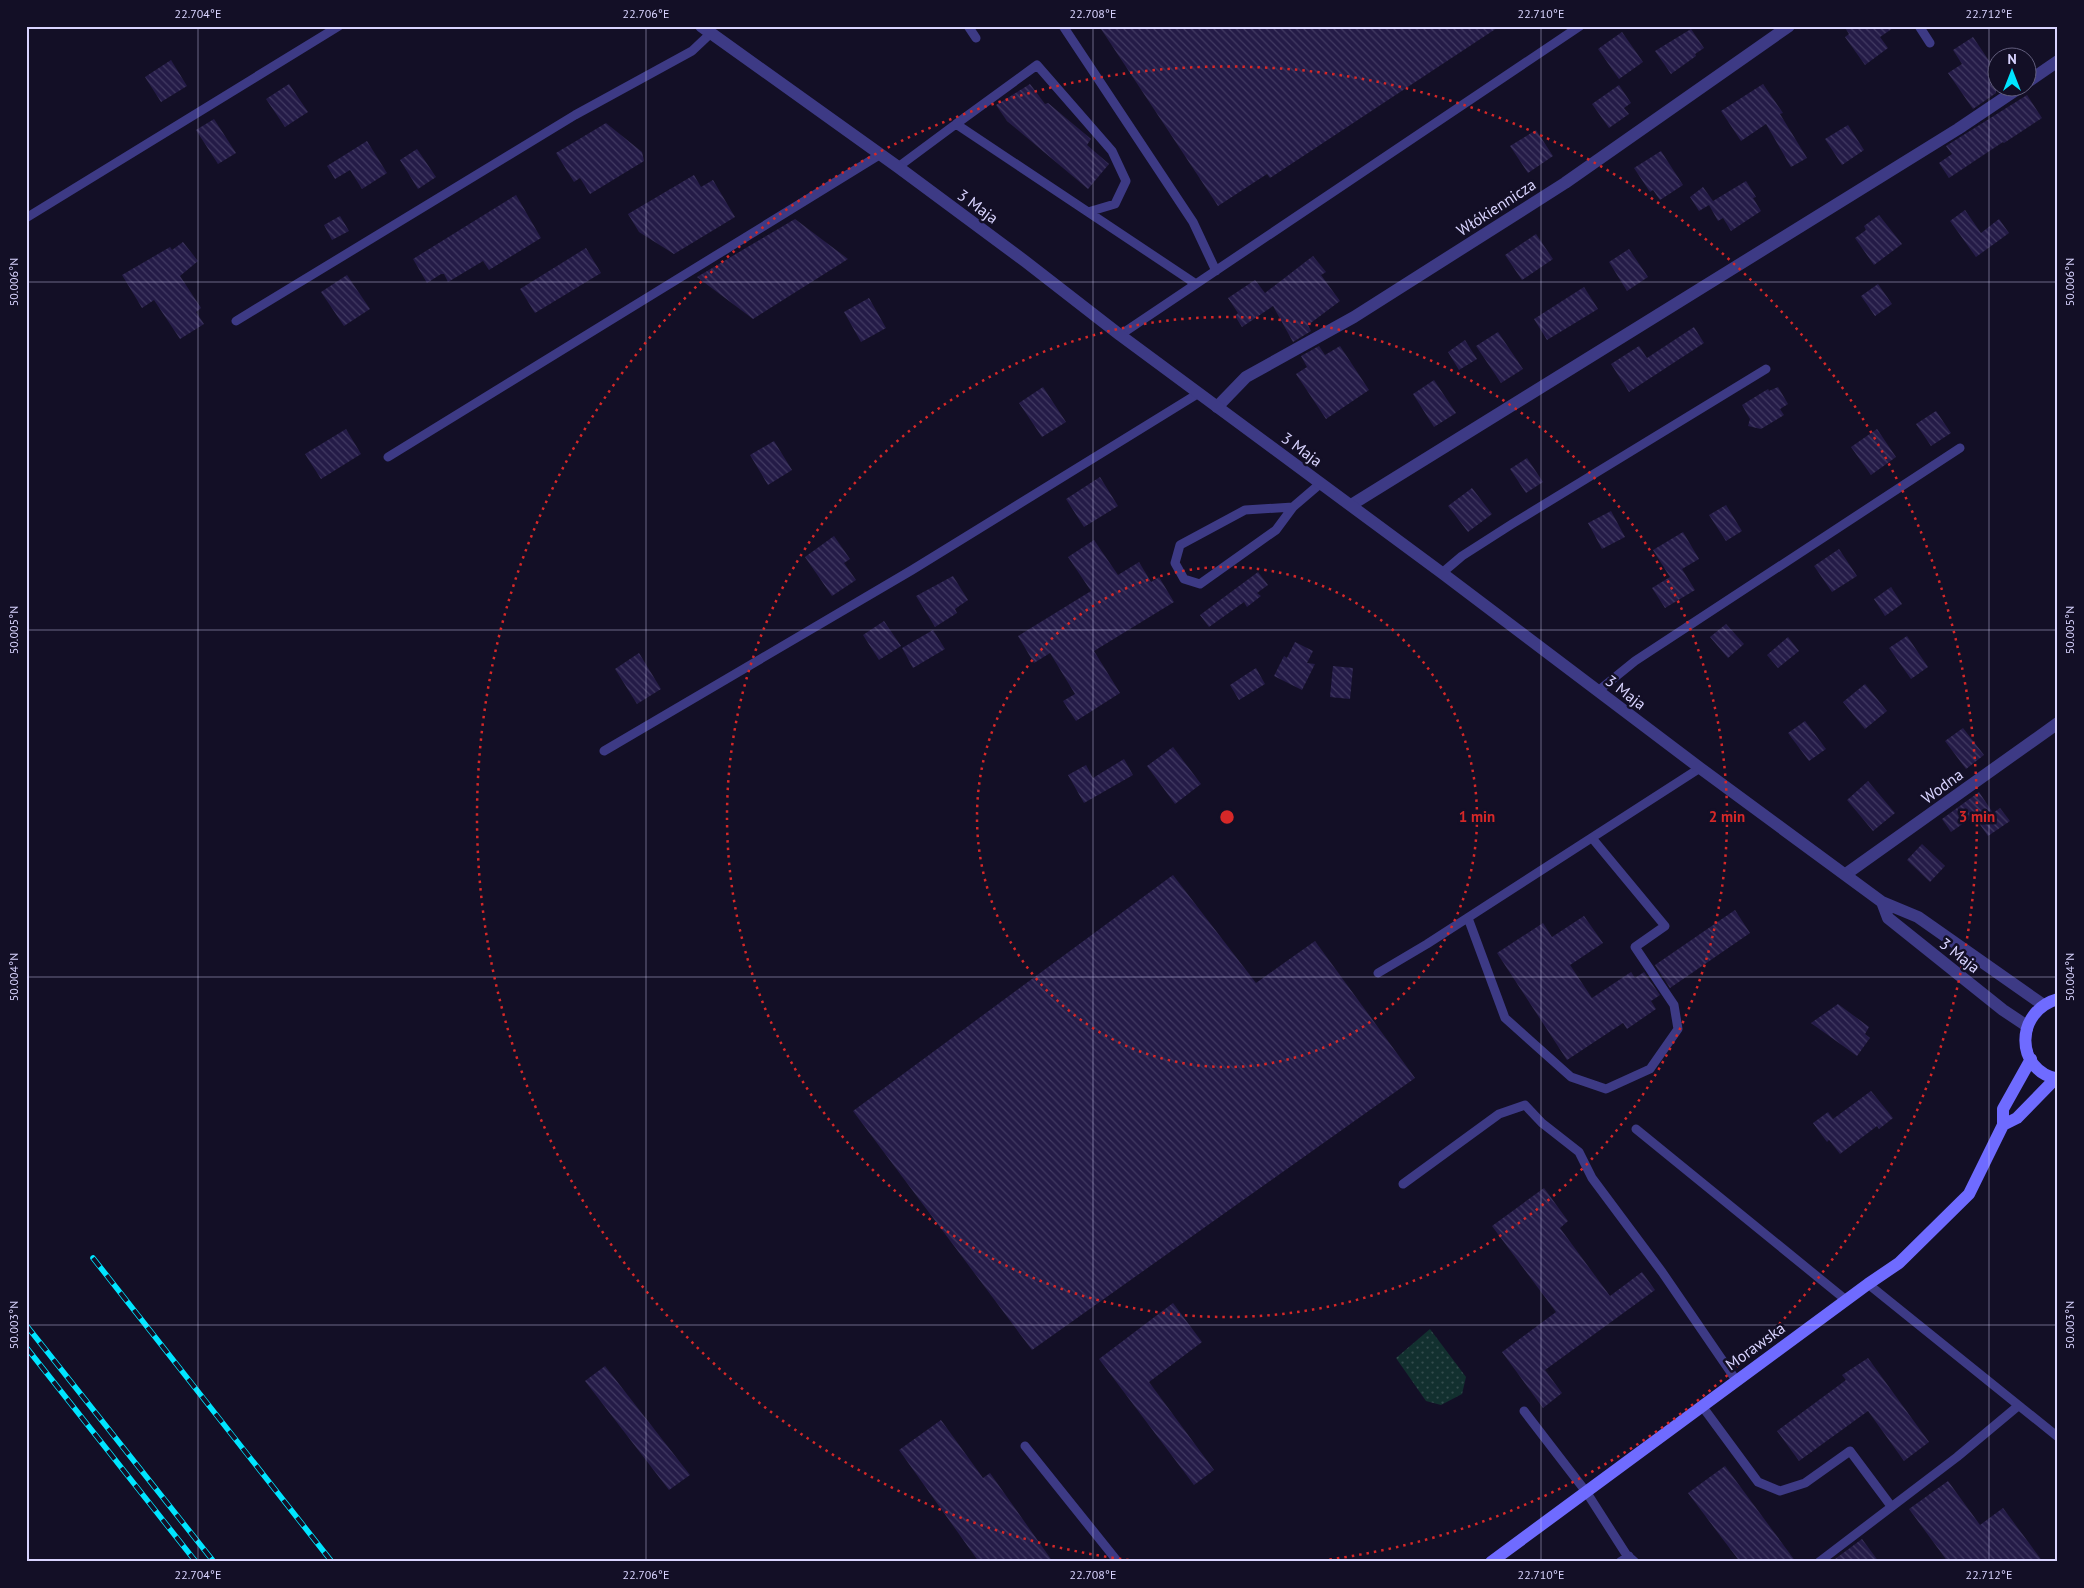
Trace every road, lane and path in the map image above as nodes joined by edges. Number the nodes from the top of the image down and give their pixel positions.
1 (339, 26) edge
2 (968, 26) edge
3 (1063, 26) edge
4 (1580, 26) edge
5 (1789, 26) edge
6 (1919, 26) edge
7 (705, 30) edge
8 (976, 38) dead end
9 (1930, 43) dead end
10 (2058, 62) edge
11 (2036, 76) edge
12 (2004, 98) edge
13 (956, 124) junction
14 (881, 154) junction
15 (898, 167) junction
16 (1088, 212) junction
17 (26, 218) edge
18 (1216, 271) junction
19 (1196, 284) junction
20 (236, 321) dead end
21 (1120, 335) junction
22 (1766, 368) dead end
23 (1199, 393) junction
24 (1217, 407) junction
25 (1960, 448) dead end
26 (388, 457) dead end
27 (1322, 483) junction
28 (1351, 505) junction
29 (1293, 507) junction
30 (1442, 572) junction
31 (1598, 691) junction
32 (2058, 723) edge
33 (604, 752) dead end
34 (1700, 768) junction
35 (1592, 838) junction
36 (1846, 874) junction
37 (1882, 902) junction
38 (1468, 918) junction
39 (1378, 973) dead end
40 (2058, 999) edge
41 (2042, 1004) junction
42 (2027, 1026) junction
43 (2030, 1059) junction
44 (2057, 1079) edge
45 (2003, 1125) junction
46 (1636, 1129) dead end
47 (1403, 1184) dead end
48 (1868, 1284) junction
49 (1846, 1300) junction
50 (1736, 1380) junction
51 (1702, 1406) junction
52 (2018, 1406) junction
53 (1524, 1411) dead end
54 (2058, 1437) edge
55 (1025, 1446) dead end
56 (1587, 1493) junction
57 (1891, 1506) junction
58 (1632, 1559) edge
59 (1118, 1562) edge
60 (1491, 1562) edge
61 (1620, 1562) edge
62 (1819, 1562) edge

1 - 17 lane
2 - 8 lane
3 - 18 lane
4 - 18 lane
5 - 24 street, Włókiennicza
6 - 9 lane
7 - 14 street, 3 Maja
7 - 20 lane
10 - 11 street
12 - 28 street
13 - 15 lane
13 - 16 lane
13 - 16 lane
14 - 15 street, 3 Maja
14 - 26 lane
15 - 21 street, 3 Maja
16 - 19 lane
18 - 19 lane
19 - 21 lane
21 - 23 street, 3 Maja
22 - 30 lane
23 - 24 street, 3 Maja
23 - 33 lane
24 - 27 street, 3 Maja
25 - 31 lane
27 - 28 street, 3 Maja
27 - 29 lane
28 - 30 street, 3 Maja
29 - 29 lane
30 - 31 street, 3 Maja
31 - 34 street, 3 Maja
32 - 36 street, Wodna
34 - 35 lane
34 - 36 street, 3 Maja
35 - 38 lane
35 - 38 lane
36 - 37 street, 3 Maja
37 - 41 street, 3 Maja
37 - 42 street, 3 Maja
38 - 39 lane
40 - 41 main road
41 - 42 main road
42 - 43 main road
43 - 44 main road
43 - 45 main road, Morawska
44 - 45 main road
45 - 48 main road, Morawska
46 - 49 lane
47 - 50 lane
48 - 49 main road, Morawska
48 - 52 lane
49 - 50 main road, Morawska
50 - 51 main road, Morawska
51 - 56 main road, Morawska
51 - 57 lane
52 - 54 lane
52 - 57 lane
53 - 56 lane
55 - 59 lane
56 - 58 lane
56 - 60 main road, Morawska
57 - 62 lane
58 - 61 lane

